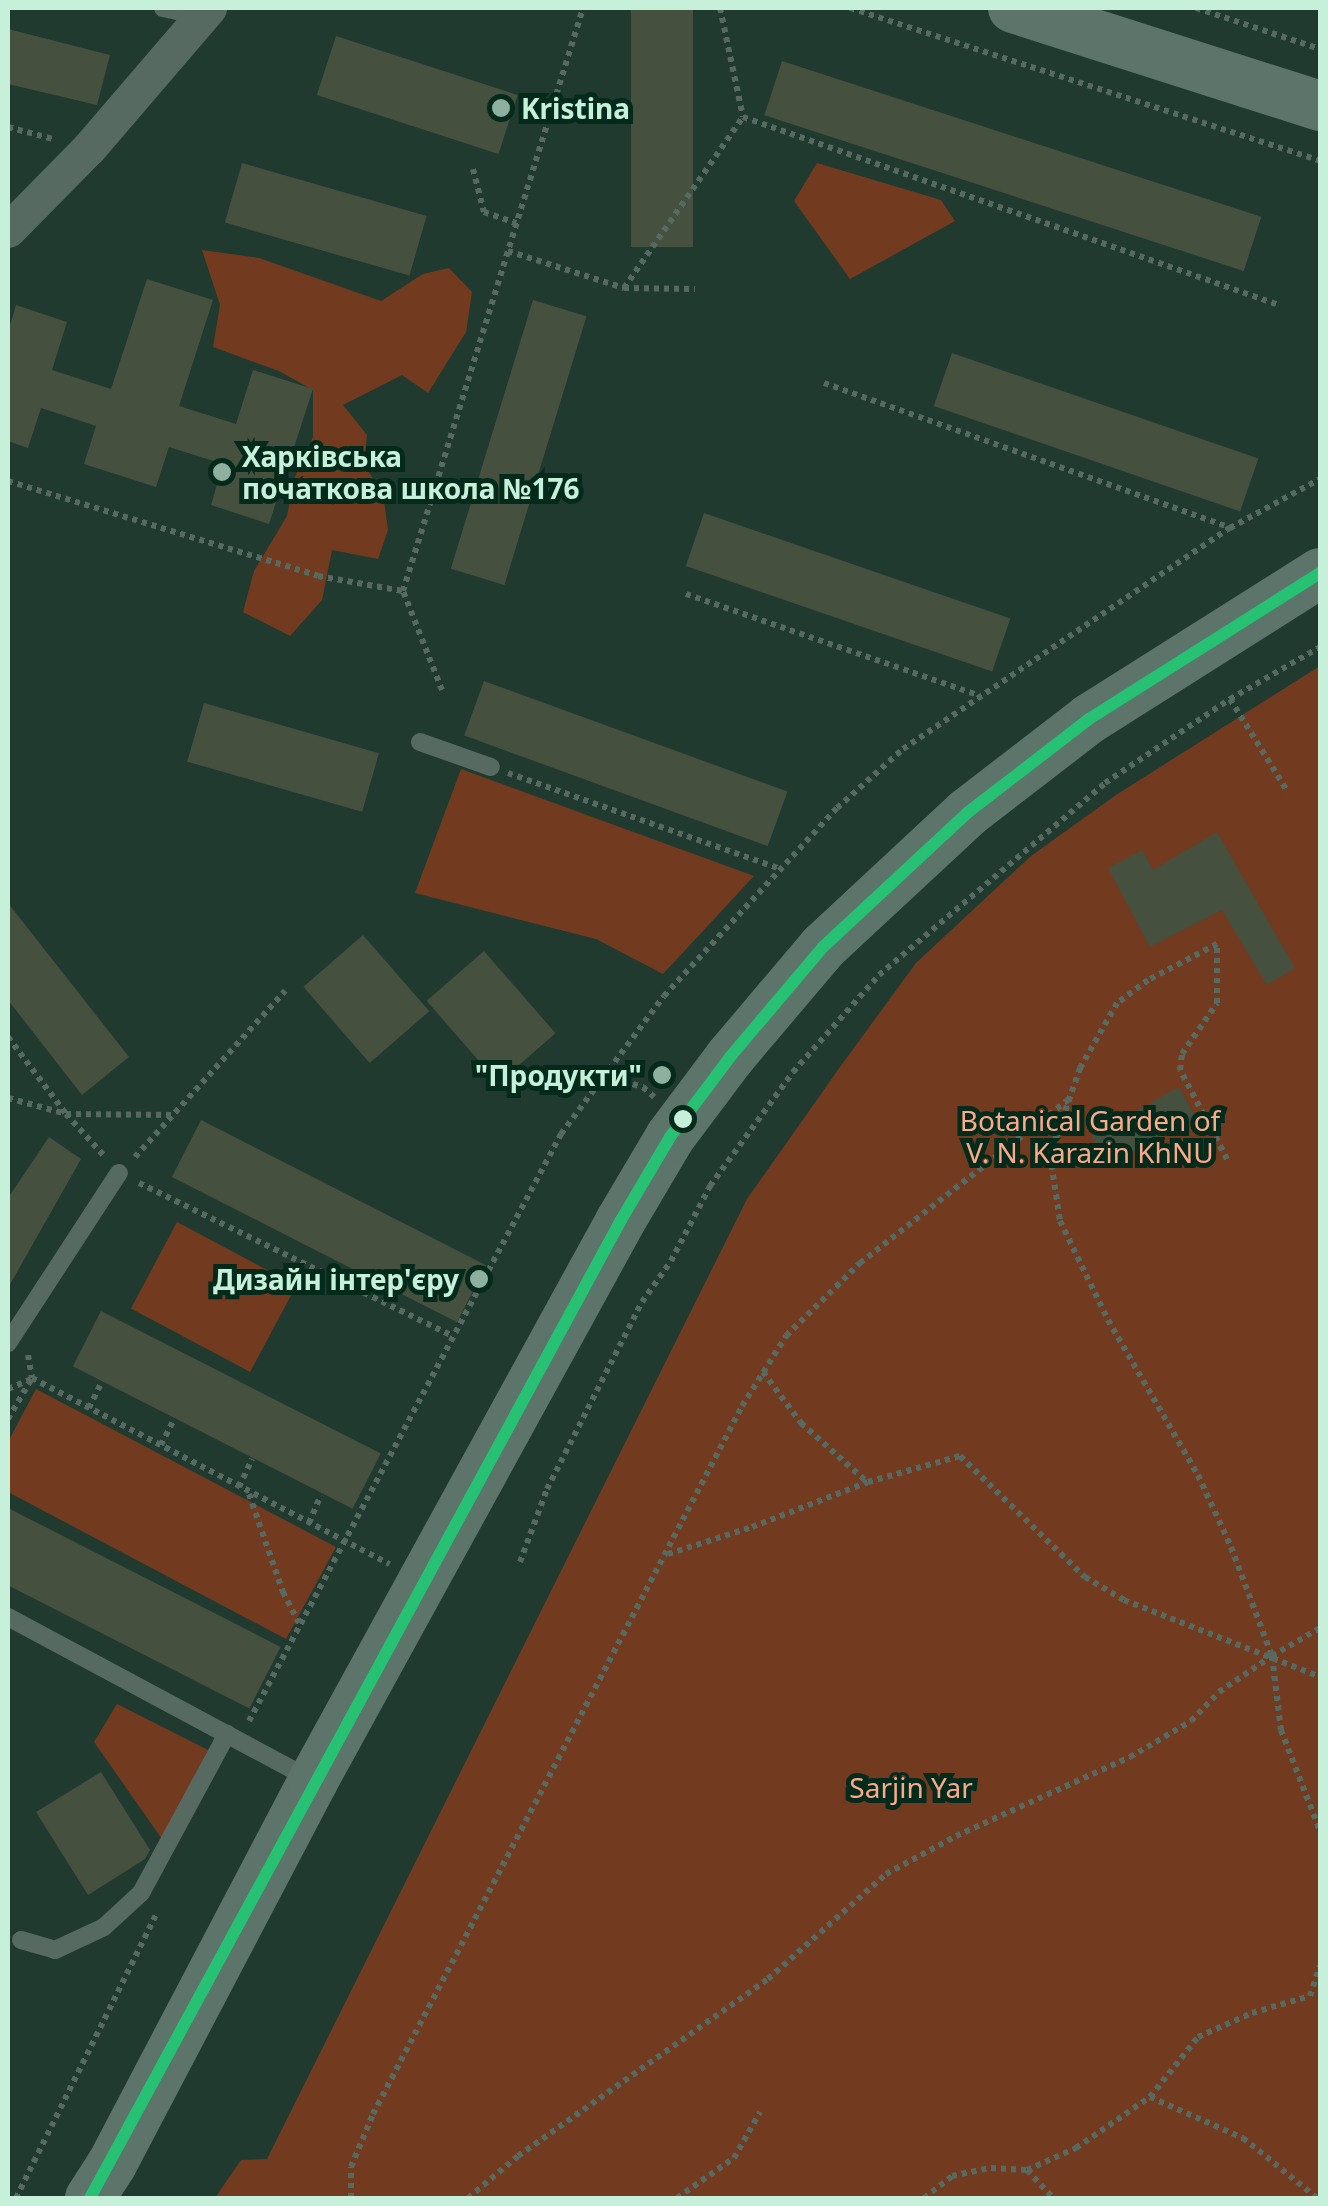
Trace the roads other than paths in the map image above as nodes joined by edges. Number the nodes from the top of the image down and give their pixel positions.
1 (164, 8) edge
2 (1013, 8) edge
3 (205, 12) edge
4 (1320, 106) edge
5 (8, 230) edge
6 (1320, 573) edge
7 (420, 742) dead end
8 (491, 767) road end
9 (119, 1173) road end
10 (11, 1345) edge
11 (8, 1618) edge
12 (227, 1734) junction
13 (313, 1781) junction
14 (21, 1940) dead end
15 (90, 2198) edge

1 - 3 lane
2 - 4 street
3 - 5 street
6 - 13 street
7 - 8 lane
9 - 10 lane
11 - 12 lane
12 - 13 lane
12 - 14 lane
13 - 15 street

